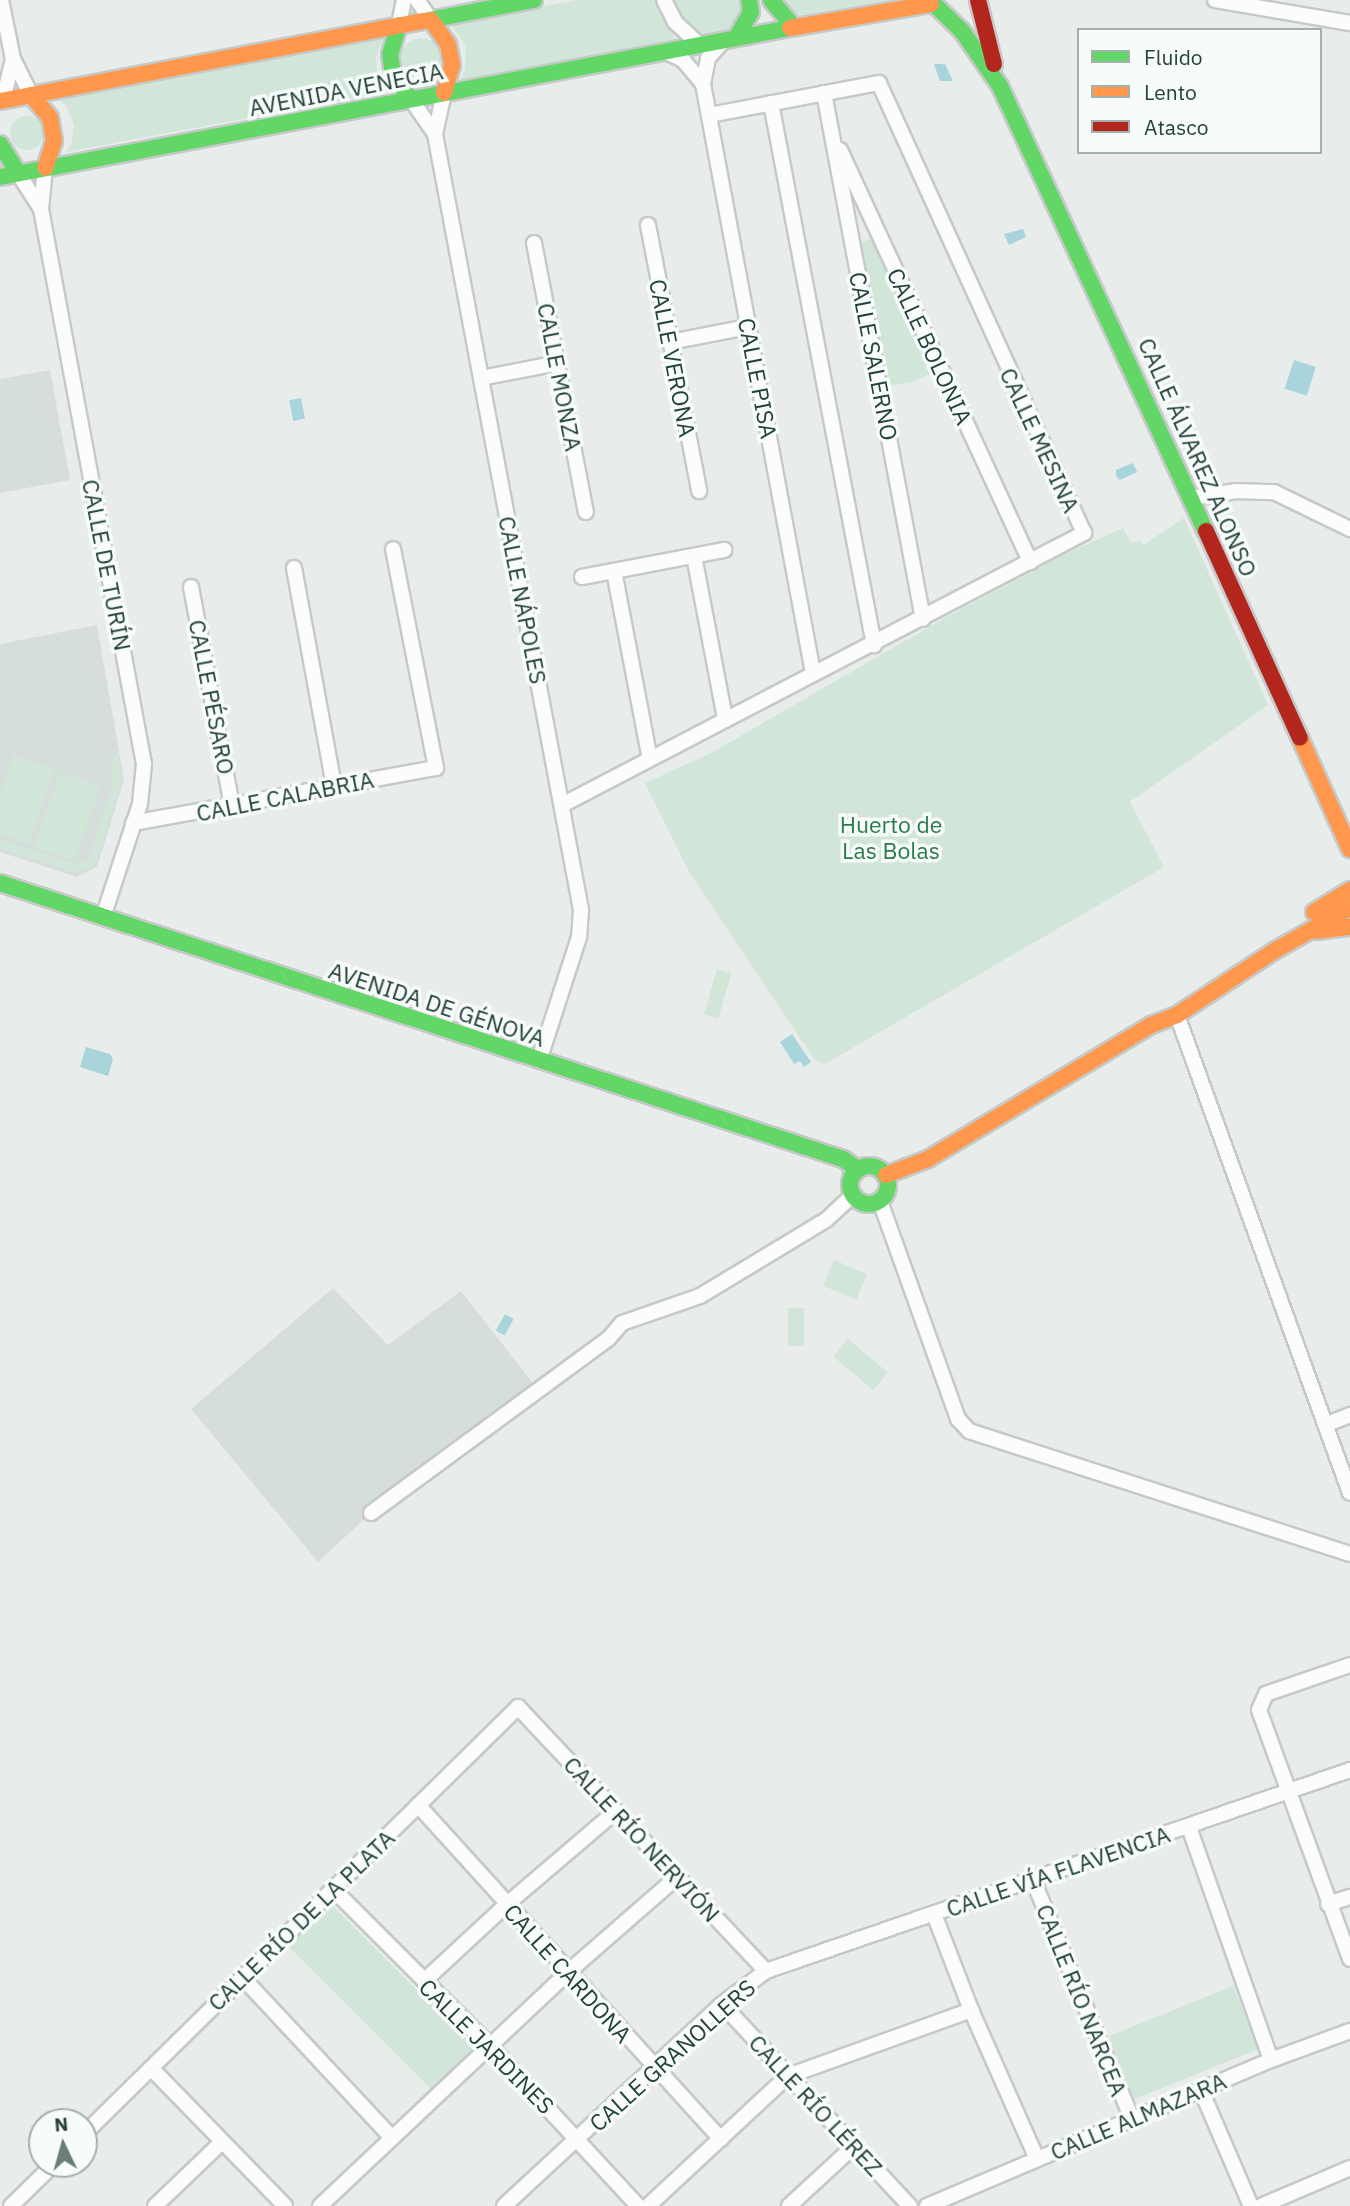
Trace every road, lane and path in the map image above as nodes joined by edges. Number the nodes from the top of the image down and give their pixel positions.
1 (1, 0) edge
2 (404, 0) edge
3 (417, 0) edge
4 (534, 0) edge
5 (664, 0) edge
6 (749, 0) edge
7 (771, 0) edge
8 (1215, 0) edge
9 (964, 1) edge
10 (930, 3) edge
11 (430, 20) junction
12 (1350, 23) edge
13 (399, 25) junction
14 (794, 27) junction
15 (731, 38) junction
16 (700, 45) junction
17 (664, 51) junction
18 (13, 59) junction
19 (703, 84) junction
20 (1000, 86) junction
21 (444, 93) junction
22 (824, 93) junction
23 (31, 95) junction
24 (411, 99) junction
25 (771, 103) junction
26 (1, 105) edge
27 (709, 116) junction
28 (831, 130) junction
29 (435, 134) junction
30 (0, 144) edge
31 (45, 168) junction
32 (18, 173) junction
33 (0, 177) edge
34 (41, 209) junction
35 (648, 225) dead end
36 (534, 243) dead end
37 (748, 327) junction
38 (670, 342) junction
39 (558, 363) junction
40 (481, 378) junction
41 (699, 491) dead end
42 (1191, 498) junction
43 (586, 512) dead end
44 (1350, 529) edge
45 (393, 549) dead end
46 (724, 550) dead end
47 (694, 556) junction
48 (1030, 562) junction
49 (294, 568) dead end
50 (614, 571) junction
51 (582, 577) dead end
52 (191, 587) dead end
53 (923, 619) junction
54 (874, 645) junction
55 (813, 673) junction
56 (725, 719) junction
57 (650, 759) junction
58 (334, 787) junction
59 (562, 804) junction
60 (232, 806) junction
61 (134, 823) junction
62 (1350, 849) edge
63 (0, 883) edge
64 (1350, 890) edge
65 (1350, 908) edge
66 (103, 917) junction
67 (1350, 927) edge
68 (1279, 948) junction
69 (1177, 1015) junction
70 (539, 1062) junction
71 (858, 1169) junction
72 (886, 1175) junction
73 (853, 1195) junction
74 (880, 1201) junction
75 (1350, 1415) edge
76 (1325, 1425) junction
77 (1350, 1493) edge
78 (371, 1513) dead end
79 (1350, 1555) edge
80 (1350, 1665) edge
81 (518, 1707) joint
82 (1350, 1770) edge
83 (1287, 1793) junction
84 (418, 1805) junction
85 (616, 1811) junction
86 (1189, 1827) junction
87 (678, 1876) junction
88 (1033, 1880) junction
89 (333, 1889) junction
90 (1350, 1897) edge
91 (1328, 1904) junction
92 (506, 1905) junction
93 (934, 1914) junction
94 (1350, 1959) edge
95 (766, 1971) junction
96 (567, 1973) junction
97 (242, 1977) junction
98 (424, 1982) junction
99 (722, 2004) junction
100 (971, 2010) junction
101 (1350, 2031) edge
102 (490, 2046) junction
103 (1271, 2060) junction
104 (655, 2067) junction
105 (151, 2068) junction
106 (788, 2076) junction
107 (1201, 2090) junction
108 (1132, 2119) junction
109 (98, 2120) edge
110 (393, 2138) junction
111 (578, 2138) junction
112 (721, 2139) junction
113 (222, 2142) junction
114 (854, 2146) junction
115 (1037, 2159) junction
116 (1350, 2168) edge
117 (40, 2178) edge
118 (11, 2206) edge
119 (155, 2206) edge
120 (285, 2206) edge
121 (320, 2206) edge
122 (504, 2206) edge
123 (638, 2206) edge
124 (649, 2206) edge
125 (789, 2206) edge
126 (910, 2206) edge
127 (927, 2206) edge
128 (1251, 2206) edge
129 (1261, 2206) edge

1 - 18 street
2 - 13 street
3 - 11 street
4 - 11 street
5 - 16 street
6 - 15 street
7 - 14 street
8 - 12 street
9 - 10 street, AVENIDA VENECIA
9 - 20 street, CALLE ÁLVAREZ ALONSO
10 - 14 street, AVENIDA VENECIA
10 - 20 street, CALLE ÁLVAREZ ALONSO
11 - 13 street
11 - 21 street
13 - 23 street
13 - 24 street
14 - 15 street, AVENIDA VENECIA
15 - 16 street, AVENIDA VENECIA
15 - 19 street, CALLE PISA
16 - 17 street, AVENIDA VENECIA
17 - 19 street
17 - 21 street, AVENIDA VENECIA
18 - 23 street
18 - 26 street
19 - 27 street, CALLE PISA
20 - 42 street, CALLE ÁLVAREZ ALONSO
21 - 24 street, AVENIDA VENECIA
21 - 29 street, CALLE NÁPOLES
22 - 25 street, CALLE MESINA
22 - 28 street, CALLE SALERNO
22 - 48 street, CALLE MESINA
23 - 26 street
23 - 31 street
24 - 29 street, CALLE NÁPOLES
24 - 31 street, AVENIDA VENECIA
25 - 27 street, CALLE MESINA
25 - 54 street
27 - 37 street, CALLE PISA
28 - 48 street, CALLE BOLONIA
28 - 53 street, CALLE SALERNO
29 - 40 street, CALLE NÁPOLES
30 - 32 street
31 - 32 street, AVENIDA VENECIA
31 - 34 street, CALLE DE TURÍN
32 - 33 street, AVENIDA VENECIA
32 - 34 street, CALLE DE TURÍN
34 - 61 street, CALLE DE TURÍN
35 - 38 street, CALLE VERONA
36 - 39 street, CALLE MONZA
37 - 38 street
37 - 55 street, CALLE PISA
38 - 41 street, CALLE VERONA
39 - 40 street
39 - 43 street, CALLE MONZA
40 - 59 street, CALLE NÁPOLES
42 - 44 street
42 - 62 street, CALLE ÁLVAREZ ALONSO
45 - 58 street, CALLE CALABRIA
46 - 47 street
47 - 50 street
47 - 56 street
48 - 53 street, CALLE MESINA
49 - 58 street
50 - 51 street
50 - 57 street
52 - 60 street, CALLE PÉSARO
53 - 54 street, CALLE MESINA
54 - 55 street, CALLE MESINA
55 - 56 street, CALLE MESINA
56 - 57 street, CALLE MESINA
57 - 59 street, CALLE MESINA
58 - 60 street, CALLE CALABRIA
59 - 70 street, CALLE NÁPOLES
60 - 61 street, CALLE CALABRIA
61 - 66 street, CALLE DE TURÍN
63 - 66 street, AVENIDA DE GÉNOVA
64 - 68 street
65 - 68 street
66 - 70 street, AVENIDA DE GÉNOVA
67 - 68 street
68 - 69 street
69 - 72 street
69 - 76 street
70 - 71 street, AVENIDA DE GÉNOVA
71 - 72 street
71 - 73 street
72 - 74 street
73 - 74 street
73 - 78 street
74 - 79 street
75 - 76 street
76 - 77 street
80 - 83 street
81 - 84 street, CALLE RÍO DE LA PLATA
81 - 85 street, CALLE RÍO NERVIÓN
82 - 83 street, CALLE VÍA FLAVENCIA
83 - 86 street, CALLE VÍA FLAVENCIA
83 - 91 street
84 - 89 street, CALLE RÍO DE LA PLATA
84 - 92 street, CALLE CARDONA
85 - 87 street, CALLE RÍO NERVIÓN
85 - 92 street
86 - 88 street, CALLE VÍA FLAVENCIA
86 - 103 street
87 - 95 street, CALLE RÍO NERVIÓN
87 - 96 street
88 - 93 street, CALLE VÍA FLAVENCIA
88 - 108 street, CALLE RÍO NARCEA
89 - 97 street, CALLE RÍO DE LA PLATA
89 - 98 street, CALLE JARDINES
90 - 91 street
91 - 94 street
92 - 96 street, CALLE CARDONA
92 - 98 street
93 - 95 street, CALLE VÍA FLAVENCIA
93 - 100 street
95 - 99 street, CALLE GRANOLLERS
96 - 102 street
96 - 104 street, CALLE CARDONA
97 - 105 street, CALLE RÍO DE LA PLATA
97 - 110 street
98 - 102 street, CALLE JARDINES
99 - 104 street, CALLE GRANOLLERS
99 - 106 street, CALLE RÍO LÉREZ
100 - 106 street
100 - 115 street
101 - 103 street, CALLE ALMAZARA
102 - 110 street
102 - 111 street, CALLE JARDINES
103 - 107 street, CALLE ALMAZARA
104 - 111 street, CALLE GRANOLLERS
104 - 112 street, CALLE CARDONA
105 - 109 street, CALLE RÍO DE LA PLATA
105 - 113 street
106 - 112 street
106 - 114 street, CALLE RÍO LÉREZ
107 - 108 street, CALLE ALMAZARA
107 - 128 street
108 - 115 street, CALLE ALMAZARA
110 - 121 street
111 - 122 street, CALLE GRANOLLERS
111 - 123 street, CALLE JARDINES
112 - 124 street
113 - 119 street
113 - 120 street
114 - 125 street
114 - 126 street, CALLE RÍO LÉREZ
115 - 127 street, CALLE ALMAZARA
116 - 129 street
117 - 118 street

